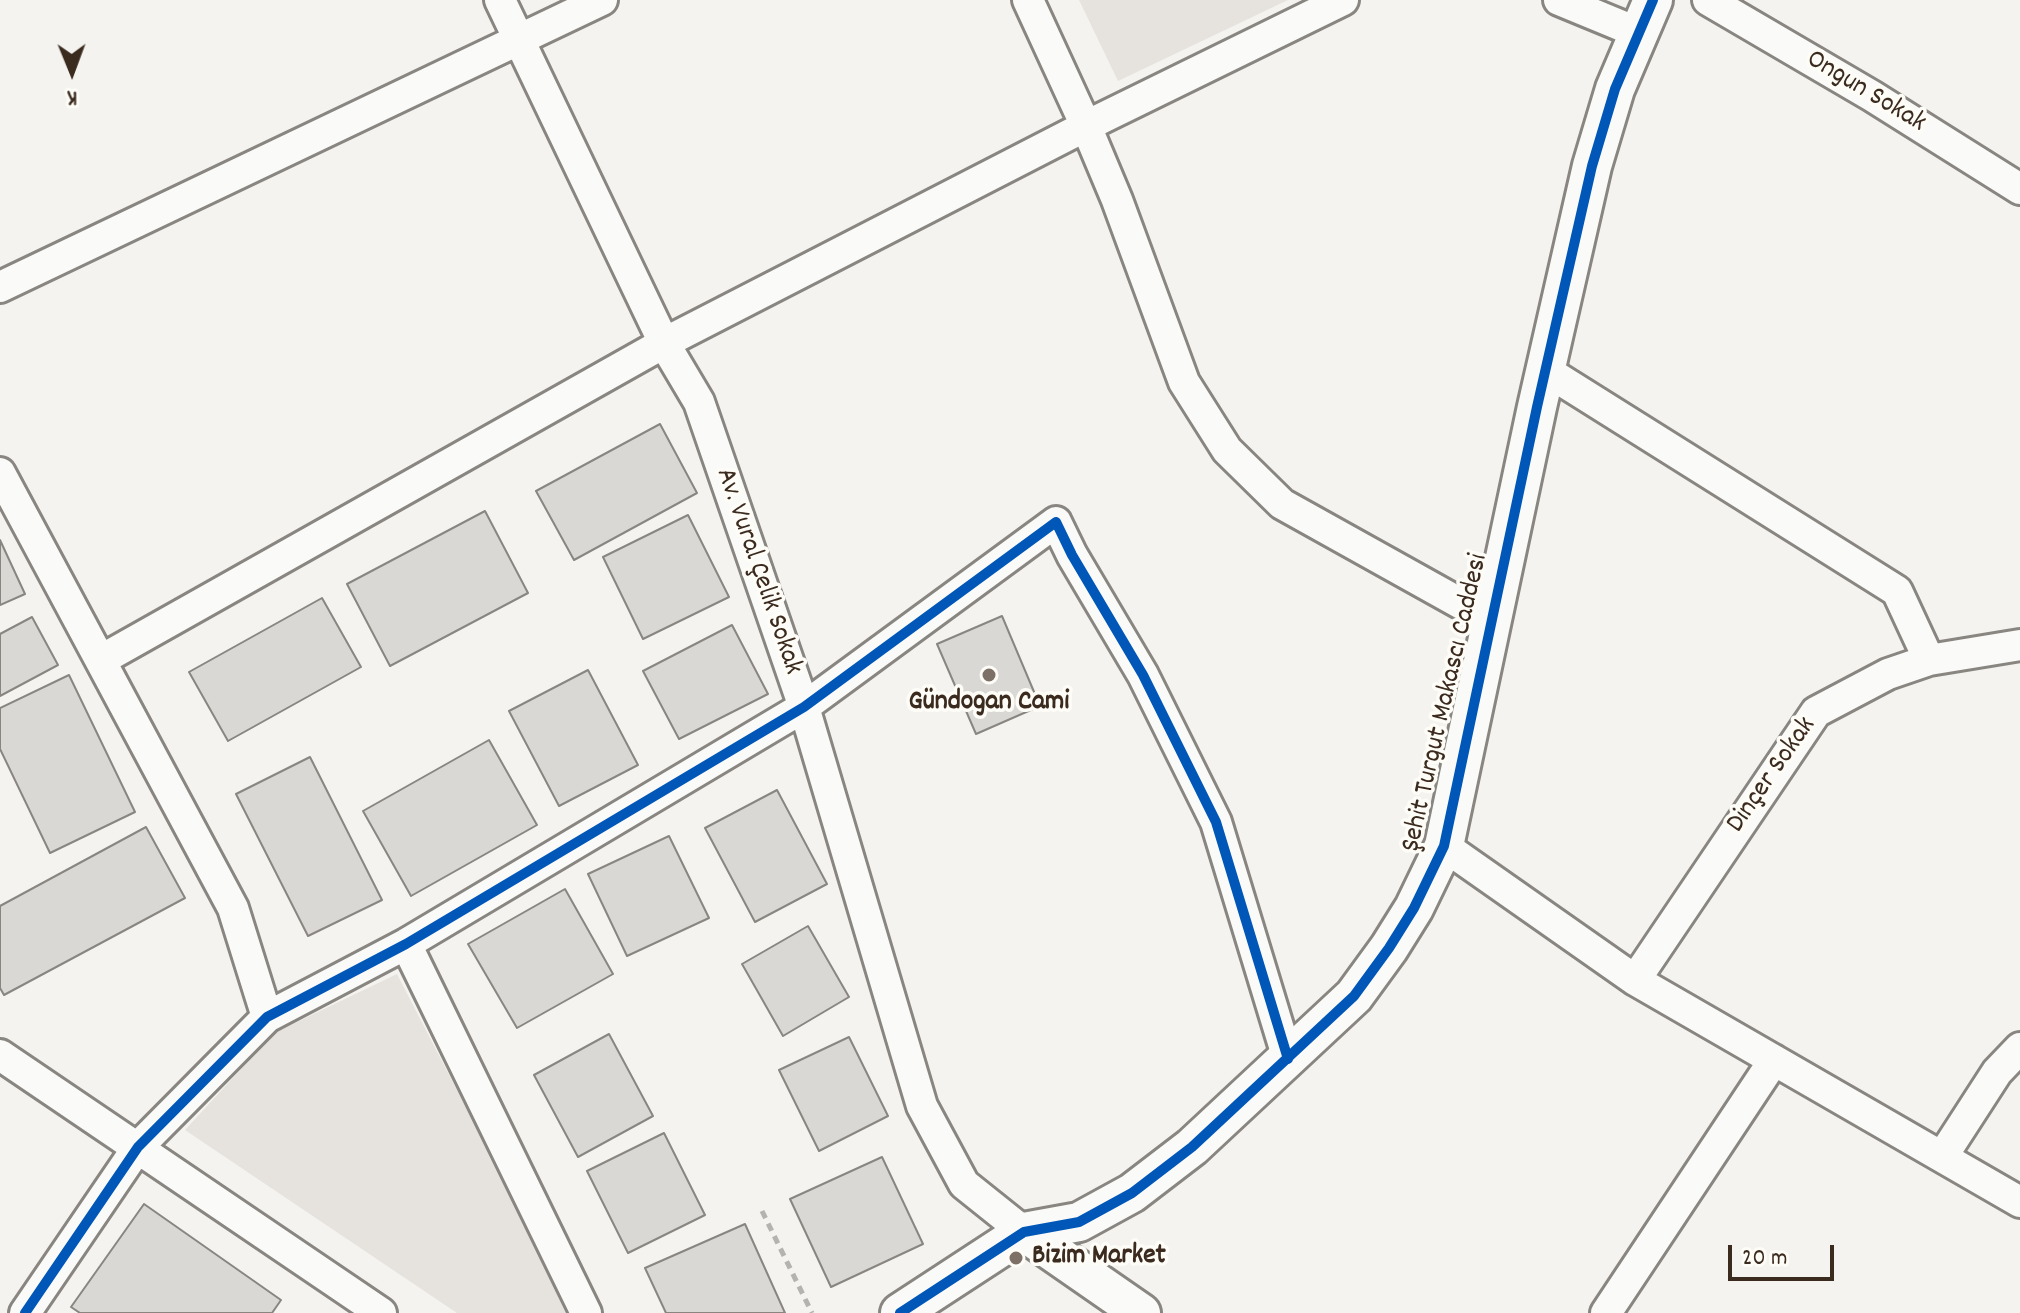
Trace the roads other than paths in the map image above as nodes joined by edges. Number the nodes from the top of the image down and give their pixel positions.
1 (500, 0) edge
2 (602, 0) edge
3 (1028, 0) edge
4 (1343, 0) edge
5 (1559, 0) edge
6 (1708, 0) edge
7 (1646, 16) edge
8 (520, 40) junction
9 (1086, 126) junction
10 (2020, 189) edge
11 (0, 287) edge
12 (664, 343) junction
13 (1545, 370) junction
14 (0, 473) edge
15 (1492, 621) junction
16 (2020, 645) edge
17 (101, 660) junction
18 (1929, 660) junction
19 (804, 707) junction
20 (1444, 846) junction
21 (406, 944) junction
22 (1635, 980) junction
23 (267, 1017) junction
24 (2020, 1048) edge
25 (0, 1055) edge
26 (1288, 1059) junction
27 (1774, 1060) junction
28 (138, 1147) junction
29 (1942, 1157) junction
30 (2020, 1202) edge
31 (1024, 1232) junction
32 (25, 1313) edge
33 (381, 1313) edge
34 (586, 1313) edge
35 (900, 1313) edge
36 (1141, 1313) edge
37 (1606, 1313) edge

1 - 8 street, Av. Vural Çelik Sokak
2 - 8 street
3 - 9 street
4 - 9 street
5 - 7 street
6 - 10 street, Ongun Sokak
7 - 13 street, Şehit Turgut Makascı Caddesi
8 - 11 street
8 - 12 street, Av. Vural Çelik Sokak
9 - 12 street
9 - 15 street
12 - 17 street
12 - 19 street, Av. Vural Çelik Sokak
13 - 15 street, Şehit Turgut Makascı Caddesi
13 - 18 street
14 - 17 street
15 - 20 street, Şehit Turgut Makascı Caddesi
16 - 18 street, Dinçer Sokak
17 - 23 street
18 - 22 street, Dinçer Sokak
19 - 21 street
19 - 26 street
19 - 31 street, Av. Vural Çelik Sokak
20 - 22 street
20 - 26 street, Şehit Turgut Makascı Caddesi
21 - 23 street
21 - 34 street
22 - 27 street
23 - 28 street
24 - 29 street
25 - 28 street
26 - 31 street, Şehit Turgut Makascı Caddesi
27 - 29 street
27 - 37 street
28 - 32 street
28 - 33 street
29 - 30 street
31 - 35 street, Şehit Turgut Makascı Caddesi
31 - 36 street

